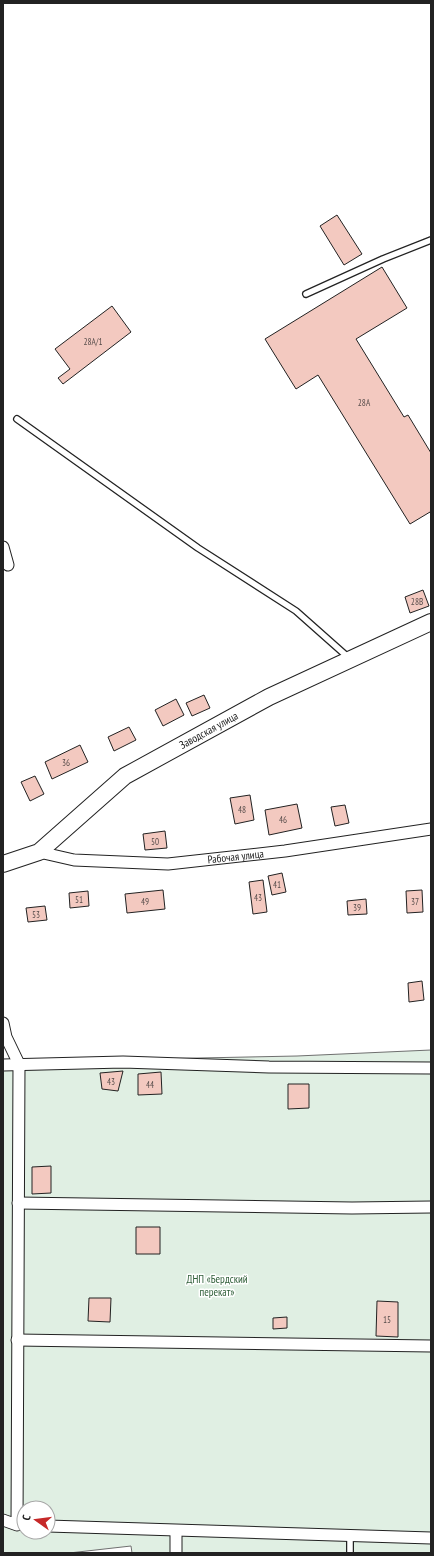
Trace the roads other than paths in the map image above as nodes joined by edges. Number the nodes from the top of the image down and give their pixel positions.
1 (431, 240) edge
2 (306, 294) dead end
3 (17, 419) dead end
4 (3, 547) edge
5 (8, 565) dead end
6 (431, 622) edge
7 (350, 659) junction
8 (431, 828) edge
9 (39, 852) junction
10 (3, 864) edge
11 (3, 1023) edge
12 (19, 1064) junction
13 (3, 1065) edge
14 (431, 1068) edge
15 (18, 1203) junction
16 (431, 1207) edge
17 (17, 1340) junction
18 (431, 1346) edge
19 (20, 1500) edge
20 (3, 1520) edge
21 (16, 1524) edge
22 (56, 1526) edge
23 (176, 1531) junction
24 (350, 1536) junction
25 (431, 1538) edge
26 (176, 1553) edge
27 (350, 1553) edge

1 - 2 lane
3 - 7 lane
4 - 5 street
6 - 7 street, Заводская улица
7 - 9 street, Заводская улица
8 - 9 street, Рабочая улица
9 - 10 street, Заводская улица
11 - 12 street
12 - 13 street
12 - 14 street
12 - 15 street
15 - 16 street
15 - 17 street
17 - 18 street
17 - 19 street
20 - 21 street
22 - 23 street
23 - 24 street
23 - 26 street
24 - 25 street
24 - 27 lane

